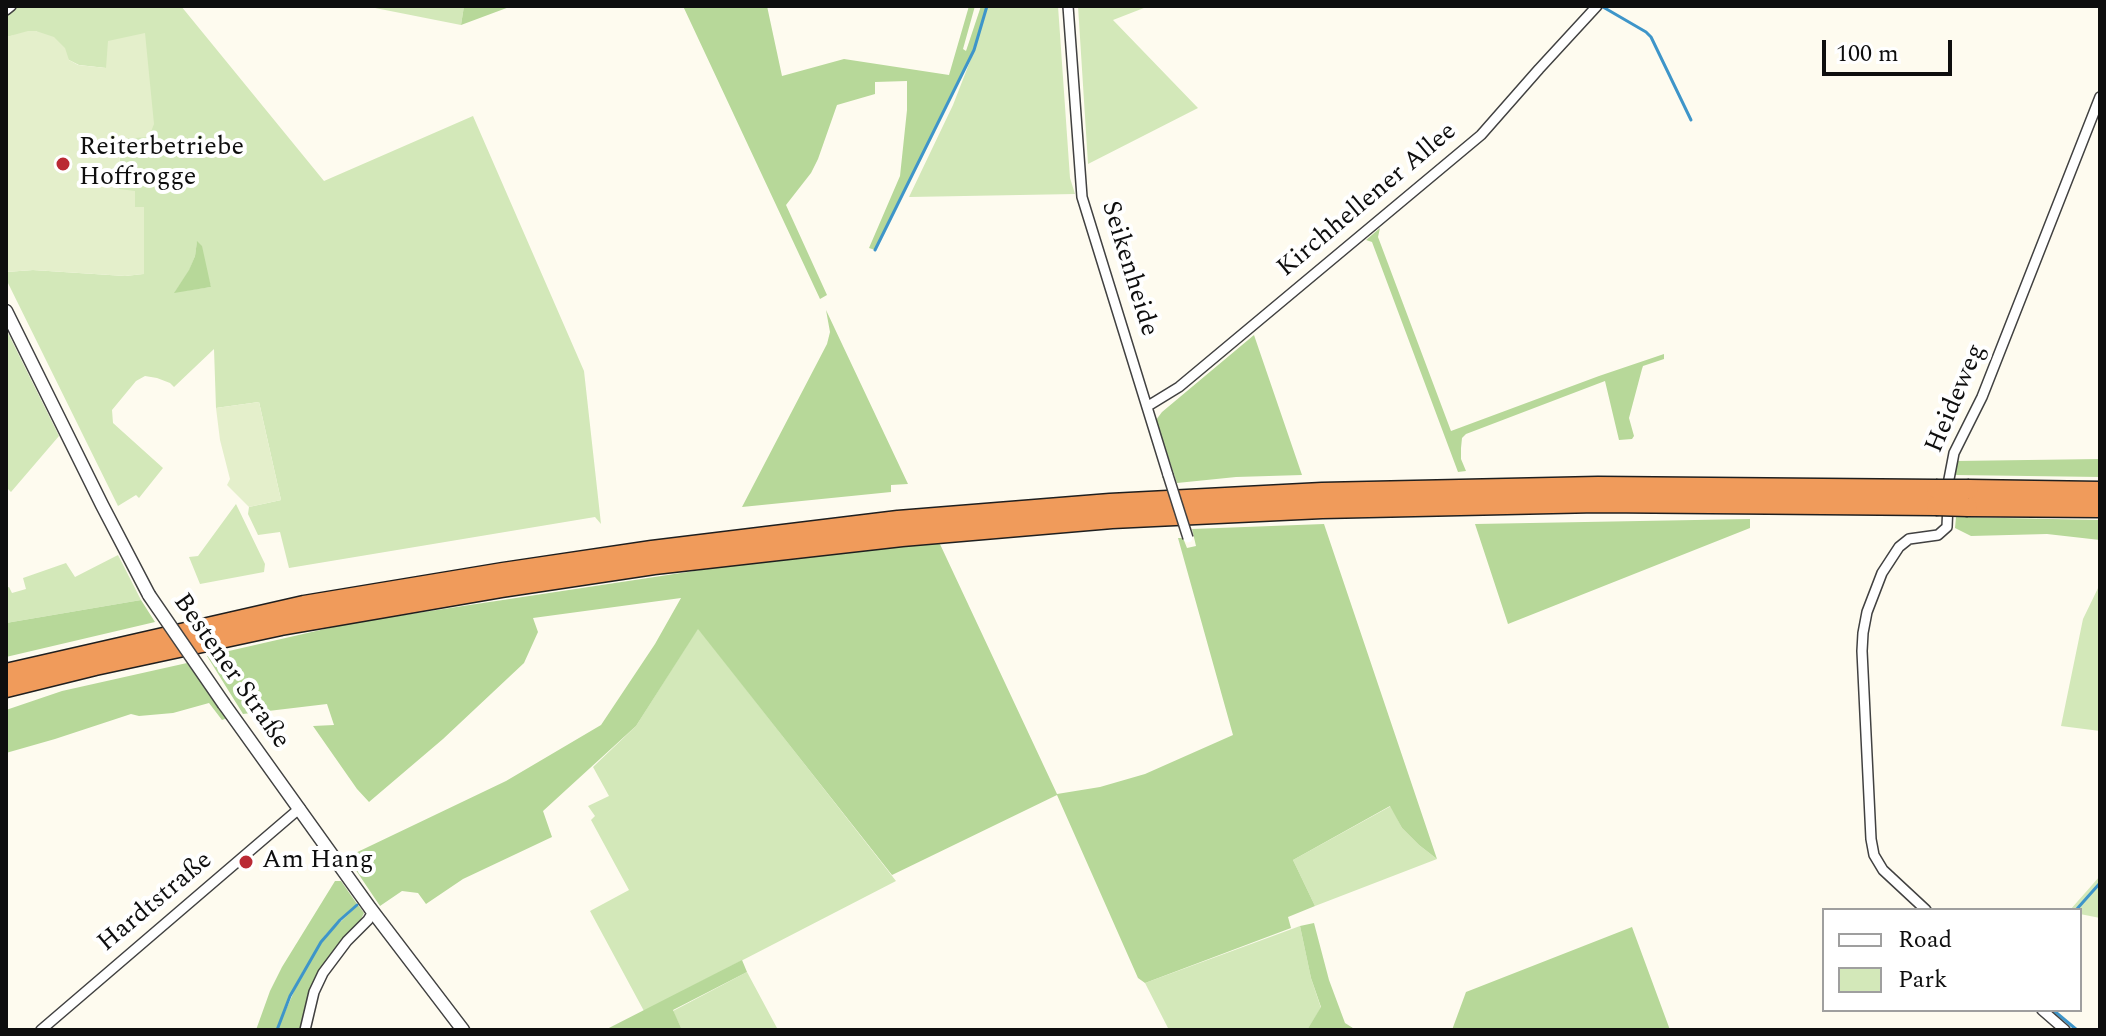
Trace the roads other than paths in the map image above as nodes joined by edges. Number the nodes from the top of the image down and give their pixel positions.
1 (11, 6) edge
2 (1068, 6) edge
3 (1597, 6) edge
4 (6, 10) edge
5 (2100, 97) edge
6 (6, 311) edge
7 (1148, 406) junction
8 (2100, 491) edge
9 (1936, 497) junction
10 (1968, 498) junction
11 (2100, 508) edge
12 (1188, 538) dead end
13 (95, 666) junction
14 (6, 673) edge
15 (6, 688) edge
16 (6, 696) edge
17 (300, 808) junction
18 (1924, 908) edge
19 (372, 910) junction
20 (2044, 1012) edge
21 (41, 1030) edge
22 (305, 1030) edge
23 (463, 1030) edge
24 (2065, 1030) edge

1 - 4 street
2 - 7 street, Seikenheide
3 - 7 street, Kirchhellener Allee
5 - 18 street, Heideweg
6 - 17 street, Bestener Straße, bridge
7 - 12 street, Seikenheide, bridge
8 - 10 highway
9 - 10 highway, bridge
9 - 13 highway
9 - 14 highway
10 - 11 highway
13 - 15 highway
13 - 16 highway
17 - 19 street, Bestener Straße
17 - 21 street, Hardtstraße
19 - 22 street
19 - 23 street, Bestener Straße
20 - 24 street

